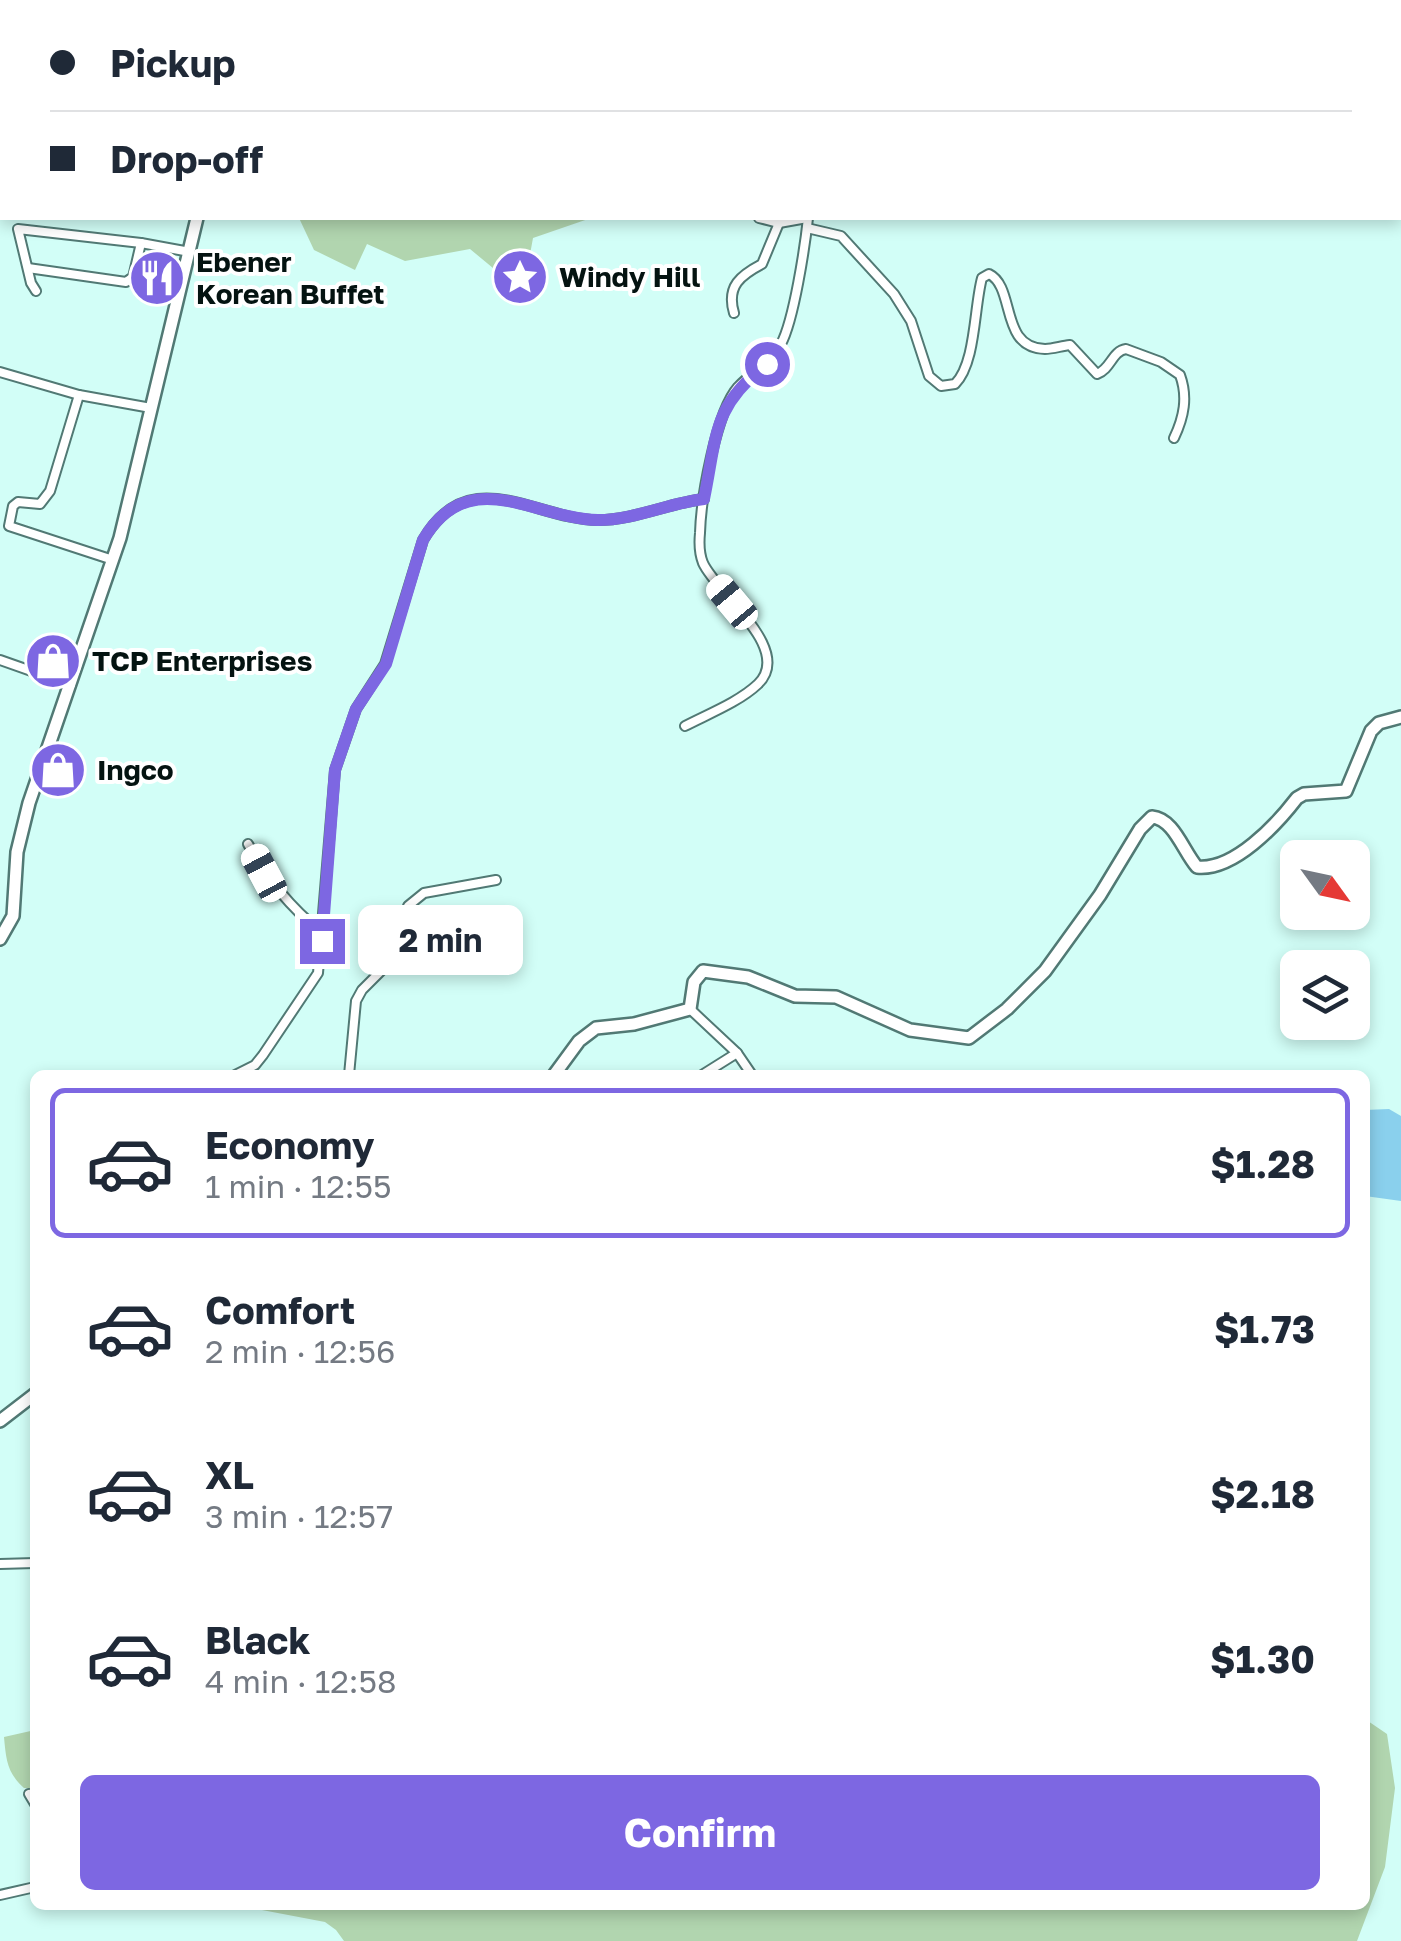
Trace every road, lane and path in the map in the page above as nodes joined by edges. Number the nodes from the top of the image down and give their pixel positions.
1 (197, 220) edge
2 (769, 220) edge
3 (794, 220) edge
4 (808, 220) edge
5 (779, 222) junction
6 (807, 228) junction
7 (140, 242) junction
8 (190, 252) junction
9 (28, 268) junction
10 (36, 291) dead end
11 (734, 313) dead end
12 (0, 372) edge
13 (79, 395) junction
14 (152, 408) junction
15 (1174, 438) dead end
16 (704, 499) junction
17 (113, 560) junction
18 (0, 660) edge
19 (71, 685) junction
20 (1401, 717) edge
21 (686, 726) dead end
22 (248, 844) dead end
23 (496, 880) dead end
24 (322, 933) junction
25 (0, 939) edge
26 (690, 1009) junction
27 (737, 1052) junction
28 (245, 1070) edge
29 (350, 1070) edge
30 (558, 1070) edge
31 (710, 1070) edge
32 (749, 1070) edge
33 (30, 1398) edge
34 (0, 1421) edge
35 (30, 1563) edge
36 (0, 1564) edge
37 (30, 1888) edge
38 (0, 1895) edge

1 - 8 street
2 - 5 street
3 - 5 street
4 - 6 street
5 - 11 street
6 - 15 street
6 - 16 street
7 - 8 street
7 - 9 street
7 - 9 street
8 - 14 street
9 - 10 street
12 - 13 street
13 - 14 street
13 - 17 street
14 - 17 street
16 - 21 street
16 - 24 street
17 - 19 street
18 - 19 street
19 - 25 street
20 - 26 street
22 - 24 street
23 - 29 street
24 - 28 street
26 - 27 street
26 - 30 street
27 - 31 street
27 - 32 street
33 - 34 street
35 - 36 street
37 - 38 street

